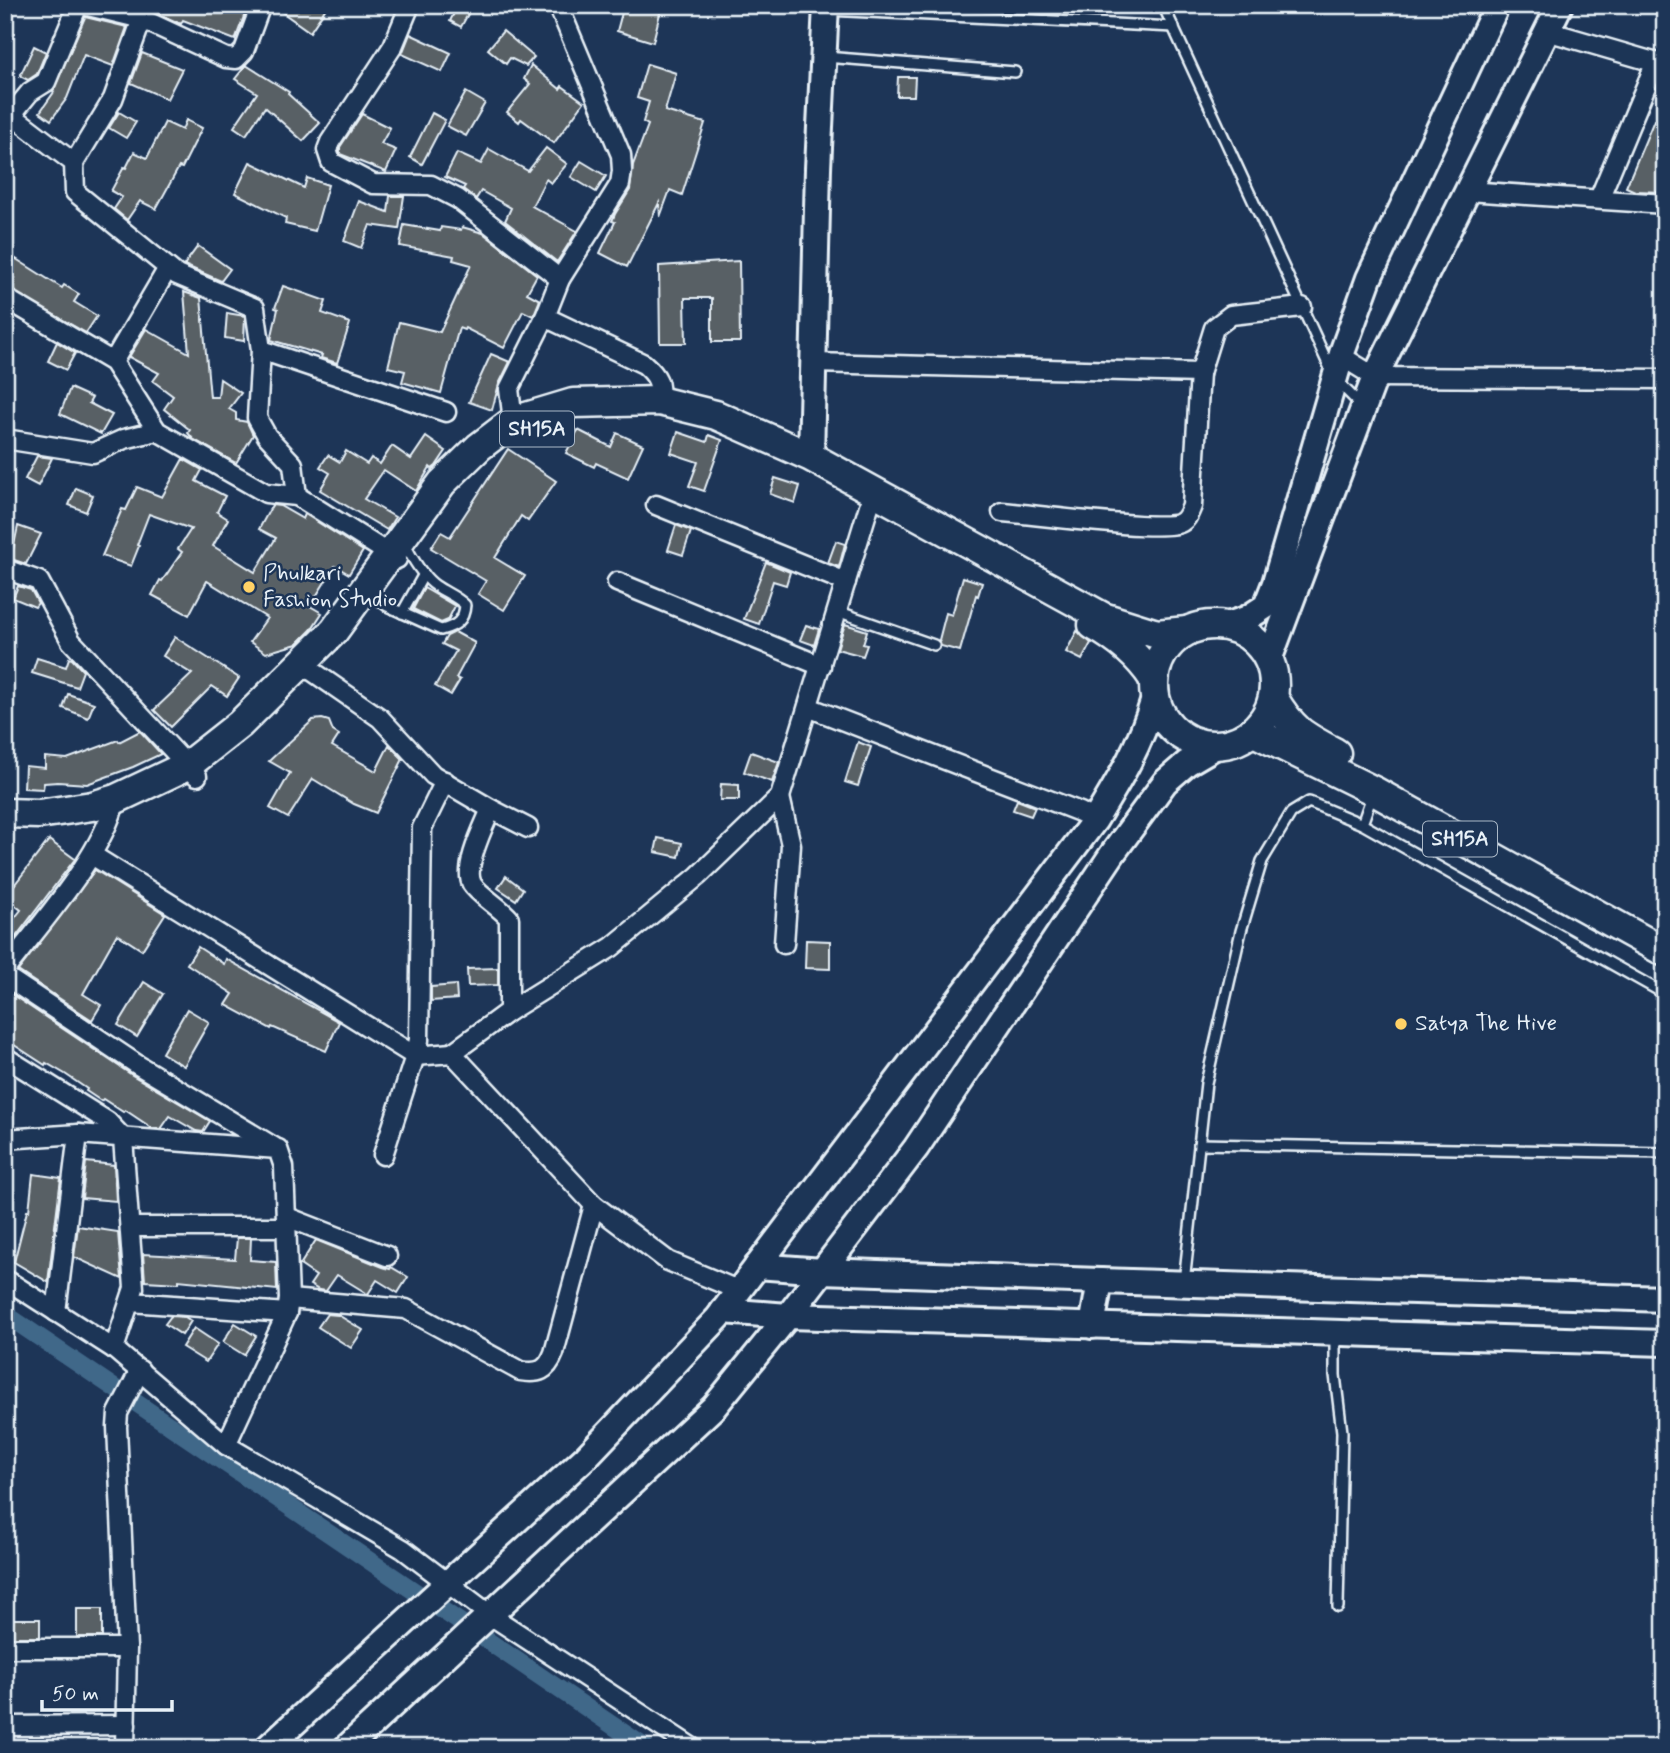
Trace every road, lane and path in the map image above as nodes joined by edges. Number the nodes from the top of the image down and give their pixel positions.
1 (78, 5) edge
2 (84, 5) edge
3 (261, 5) edge
4 (410, 5) edge
5 (558, 5) edge
6 (1163, 5) edge
7 (1497, 5) edge
8 (1560, 5) edge
9 (826, 7) edge
10 (142, 19) junction
11 (1174, 27) junction
12 (1547, 31) junction
13 (825, 57) junction
14 (1660, 64) edge
15 (1015, 72) dead end
16 (7, 115) edge
17 (74, 163) junction
18 (1467, 191) junction
19 (1599, 200) junction
20 (1665, 204) edge
21 (168, 268) junction
22 (560, 279) junction
23 (5, 298) edge
24 (1302, 307) junction
25 (545, 317) junction
26 (261, 350) junction
27 (113, 362) junction
28 (814, 363) junction
29 (1338, 367) junction
30 (1200, 373) junction
31 (1375, 377) junction
32 (1665, 379) edge
33 (659, 401) junction
34 (1362, 406) junction
35 (446, 412) dead end
36 (519, 428) junction
37 (157, 431) junction
38 (5, 439) edge
39 (811, 457) junction
40 (297, 496) junction
41 (656, 505) dead end
42 (869, 506) junction
43 (1002, 512) dead end
44 (952, 542) junction
45 (399, 555) junction
46 (5, 569) edge
47 (424, 574) junction
48 (617, 582) dead end
49 (846, 582) junction
50 (374, 596) junction
51 (837, 611) junction
52 (402, 613) junction
53 (1225, 626) junction
54 (1186, 631) junction
55 (934, 645) dead end
56 (1269, 660) junction
57 (821, 666) junction
58 (307, 668) junction
59 (1154, 689) junction
60 (1273, 699) junction
61 (808, 708) junction
62 (1254, 732) junction
63 (1216, 746) junction
64 (193, 771) junction
65 (445, 781) junction
66 (1374, 792) junction
67 (780, 797) junction
68 (114, 807) junction
69 (491, 809) junction
70 (5, 813) edge
71 (1095, 820) junction
72 (5, 824) edge
73 (1362, 824) junction
74 (528, 828) dead end
75 (92, 855) junction
76 (1665, 930) edge
77 (784, 944) dead end
78 (1665, 952) edge
79 (5, 970) edge
80 (5, 976) edge
81 (1665, 994) edge
82 (509, 1012) junction
83 (452, 1053) junction
84 (415, 1056) junction
85 (5, 1057) edge
86 (78, 1133) junction
87 (123, 1138) junction
88 (5, 1139) edge
89 (1199, 1144) junction
90 (278, 1149) junction
91 (1665, 1153) edge
92 (383, 1155) dead end
93 (594, 1205) junction
94 (287, 1222) junction
95 (131, 1227) junction
96 (387, 1256) dead end
97 (757, 1266) junction
98 (822, 1271) junction
99 (5, 1279) edge
100 (1100, 1281) junction
101 (1184, 1284) junction
102 (740, 1290) junction
103 (1665, 1299) edge
104 (130, 1302) junction
105 (288, 1306) junction
106 (723, 1311) junction
107 (56, 1312) junction
108 (788, 1316) junction
109 (1092, 1326) junction
110 (1335, 1334) junction
111 (1665, 1343) edge
112 (114, 1349) junction
113 (135, 1378) junction
114 (226, 1445) junction
115 (445, 1587) junction
116 (1338, 1607) dead end
117 (485, 1619) junction
118 (5, 1648) edge
119 (127, 1648) junction
120 (126, 1725) junction
121 (5, 1726) edge
122 (125, 1748) edge
123 (267, 1748) edge
124 (346, 1748) edge
125 (693, 1748) edge

1 - 16 street
2 - 10 street
3 - 10 street
4 - 22 street
5 - 22 street
6 - 11 lane
7 - 29 street
8 - 12 street
9 - 11 lane
9 - 13 street
10 - 17 street
11 - 24 lane
12 - 14 street
12 - 18 street
13 - 15 lane
13 - 28 street
14 - 19 street
16 - 17 street
17 - 21 street
18 - 19 street
18 - 31 street
19 - 20 street
21 - 26 street
21 - 27 street
22 - 25 street
23 - 27 street
24 - 29 lane
24 - 30 street
25 - 33 street
25 - 36 street
26 - 35 street
26 - 40 street
27 - 37 street
28 - 30 street
28 - 39 street
29 - 31 street
29 - 34 lane
29 - 53 street
30 - 43 street
31 - 32 street
31 - 34 street
33 - 36 main road, SH15A
33 - 39 main road, SH15A
34 - 56 street
36 - 42 main road, SH15A
36 - 45 main road, SH15A
37 - 38 street
37 - 40 street
39 - 44 main road, SH15A
40 - 45 street
41 - 49 street
42 - 44 main road, SH15A
42 - 49 street
44 - 54 main road, SH15A
44 - 59 main road, SH15A
45 - 47 lane
45 - 50 main road, SH15A
45 - 58 main road, SH15A
46 - 64 street
47 - 52 lane
47 - 52 lane
48 - 57 street
49 - 51 street
50 - 52 lane
50 - 58 main road, SH15A
51 - 55 lane
51 - 57 street
53 - 54 main road
53 - 56 main road
54 - 59 main road
56 - 60 main road
57 - 61 street
58 - 64 main road, SH15A
58 - 65 street
59 - 63 main road
59 - 71 street
60 - 62 main road
60 - 76 main road, SH15A
61 - 67 street
61 - 71 street
62 - 63 main road
62 - 66 main road, SH15A
63 - 98 street
64 - 68 main road, SH15A
65 - 69 street
65 - 84 street
66 - 73 lane
66 - 78 main road, SH15A
67 - 77 street
67 - 82 street
68 - 70 main road, SH15A
68 - 72 main road, SH15A
68 - 75 street
69 - 74 street
69 - 82 street
71 - 97 street
73 - 81 lane
73 - 89 lane
75 - 79 street
75 - 84 street
80 - 90 street
82 - 83 street
83 - 84 street
83 - 93 street
84 - 92 street
85 - 87 street
86 - 87 street
86 - 88 street
86 - 107 street
87 - 90 street
87 - 95 street
89 - 91 lane
89 - 101 lane
90 - 94 street
93 - 102 street
93 - 105 street
94 - 95 street
94 - 96 street
94 - 105 street
95 - 104 street
97 - 98 street
97 - 102 street
98 - 100 street
98 - 108 street
99 - 107 street
100 - 101 street
100 - 109 street
101 - 103 street
102 - 106 street
104 - 105 street
104 - 112 street
105 - 114 street
106 - 108 street
106 - 115 street
107 - 112 street
108 - 109 street
108 - 117 street
109 - 110 street
110 - 111 street
110 - 116 lane
112 - 113 street
113 - 114 street
113 - 119 street
114 - 115 street
115 - 117 street
115 - 123 street
117 - 124 street
117 - 125 street
118 - 119 street
119 - 120 street
120 - 121 street
120 - 122 street

